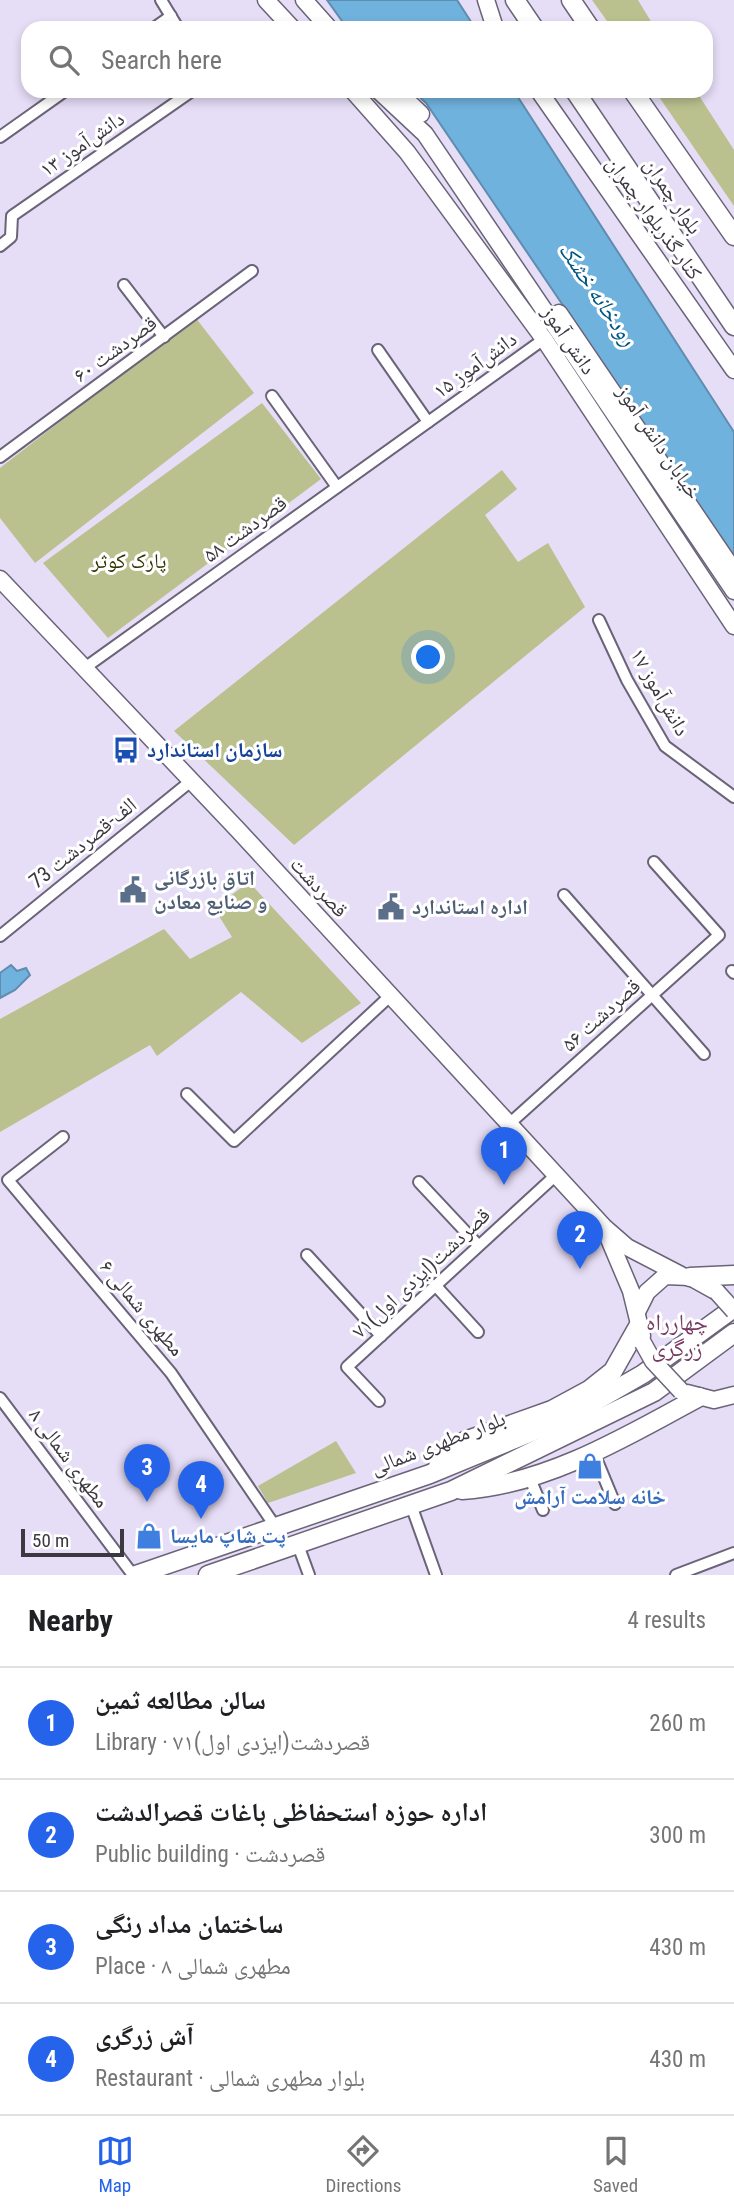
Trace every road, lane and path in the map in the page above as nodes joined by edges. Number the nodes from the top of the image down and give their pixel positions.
1 (161, 0) edge
2 (265, 0) edge
3 (303, 0) edge
4 (486, 0) edge
5 (515, 0) edge
6 (571, 0) edge
7 (171, 16) junction
8 (164, 21) edge
9 (174, 21) edge
10 (283, 21) edge
11 (322, 21) edge
12 (493, 21) edge
13 (529, 21) edge
14 (585, 21) edge
15 (55, 98) edge
16 (182, 98) edge
17 (359, 98) edge
18 (390, 98) edge
19 (401, 98) edge
20 (544, 98) edge
21 (580, 98) edge
22 (638, 98) edge
23 (408, 109) junction
24 (0, 137) edge
25 (734, 236) edge
26 (0, 246) edge
27 (252, 271) dead end
28 (124, 285) dead end
29 (734, 326) edge
30 (164, 337) junction
31 (544, 339) junction
32 (377, 350) dead end
33 (734, 370) edge
34 (272, 396) dead end
35 (428, 422) junction
36 (0, 457) edge
37 (337, 487) junction
38 (734, 571) edge
39 (0, 579) edge
40 (734, 591) edge
41 (599, 620) dead end
42 (734, 626) edge
43 (86, 667) junction
44 (191, 781) junction
45 (734, 797) edge
46 (654, 862) dead end
47 (564, 895) dead end
48 (0, 936) edge
49 (652, 995) junction
50 (390, 996) junction
51 (704, 1054) dead end
52 (187, 1094) dead end
53 (509, 1124) junction
54 (63, 1137) dead end
55 (556, 1175) junction
56 (419, 1182) dead end
57 (604, 1227) junction
58 (478, 1245) junction
59 (307, 1255) dead end
60 (734, 1275) edge
61 (685, 1276) junction
62 (435, 1285) junction
63 (734, 1310) edge
64 (638, 1318) junction
65 (478, 1332) dead end
66 (734, 1333) edge
67 (380, 1336) junction
68 (699, 1397) junction
69 (0, 1398) edge
70 (731, 1398) edge
71 (379, 1401) dead end
72 (593, 1451) junction
73 (430, 1474) junction
74 (529, 1476) junction
75 (451, 1491) junction
76 (615, 1504) dead end
77 (411, 1505) junction
78 (543, 1510) dead end
79 (275, 1526) junction
80 (299, 1545) junction
81 (734, 1553) edge
82 (134, 1575) edge
83 (208, 1575) edge
84 (309, 1575) edge
85 (436, 1575) edge
86 (676, 1575) edge

1 - 7 street
2 - 10 main road
3 - 11 main road
4 - 12 main road
5 - 13 main road
6 - 14 main road
7 - 8 street
7 - 9 street
15 - 24 street
16 - 26 street, دانش‌آموز ۱۳
17 - 31 main road, دانش آموز
18 - 23 main road
19 - 23 main road
20 - 33 main road, کنار گذربلوار چمران
21 - 29 main road, بلوار چمران
22 - 25 main road, بلوار چمران
23 - 38 main road, خیابان دانش آموز
23 - 40 main road, خیابان دانش آموز
27 - 30 street, ۶۰ قصردشت
28 - 30 street
30 - 36 street, ۶۰ قصردشت
31 - 35 street, دانش‌آموز ۱۵
31 - 42 main road, دانش آموز
32 - 35 street
34 - 37 street
35 - 37 street, قصردشت ۵۸
37 - 43 street, قصردشت ۵۸
39 - 43 main road, قصردشت
41 - 45 street, دانش‌آموز ۱۷
43 - 44 main road, قصردشت
44 - 48 street, 73 الف-قصردشت
44 - 50 main road, قصردشت
46 - 49 street, ۵۶ قصردشت
47 - 49 street
49 - 51 street
49 - 53 street, ۵۶ قصردشت
50 - 52 street
50 - 53 main road, قصردشت
53 - 55 main road, قصردشت
54 - 79 street, ۶ مطهری شمالی
55 - 57 main road, قصردشت
55 - 58 street, ۷۱قصردشت(ایزدی اول)
56 - 58 street
57 - 61 main road
57 - 64 main road
58 - 62 street, ۷۱قصردشت(ایزدی اول)
59 - 67 street
60 - 61 main road
61 - 63 main road, bridge
61 - 64 main road
62 - 65 street
62 - 67 street, ۷۱قصردشت(ایزدی اول)
63 - 73 main road, بلوار مطهرى شمالى
64 - 68 main road, bridge
64 - 73 main road
66 - 75 main road
67 - 71 street, ۷۱قصردشت(ایزدی اول)
68 - 70 main road
68 - 72 main road
69 - 82 street, ۸ مطهری شمالی
72 - 74 main road
72 - 76 street
73 - 79 main road, بلوار مطهرى شمالى
74 - 75 main road
74 - 78 street
75 - 77 main road
77 - 80 main road
77 - 85 street
79 - 82 main road, بلوار مطهرى شمالى
80 - 83 main road
80 - 84 street
81 - 86 street

